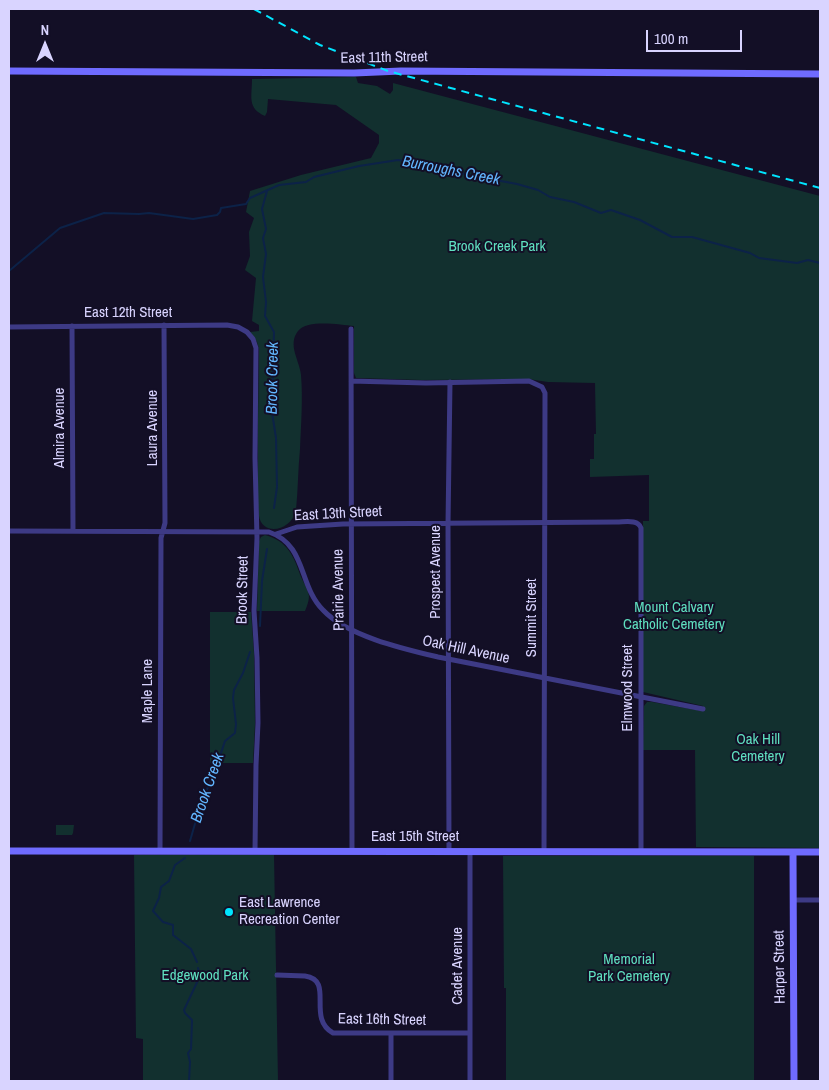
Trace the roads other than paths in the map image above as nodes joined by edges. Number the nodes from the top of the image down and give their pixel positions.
1 (9, 71) edge
2 (820, 74) edge
3 (164, 325) junction
4 (72, 326) junction
5 (9, 327) edge
6 (351, 329) dead end
7 (247, 332) joint
8 (351, 381) junction
9 (450, 382) junction
10 (545, 523) junction
11 (351, 524) junction
12 (448, 524) junction
13 (640, 524) joint
14 (9, 531) edge
15 (73, 531) junction
16 (163, 531) junction
17 (257, 532) junction
18 (276, 534) junction
19 (352, 630) junction
20 (449, 660) junction
21 (544, 678) junction
22 (641, 696) junction
23 (703, 709) dead end
24 (9, 851) edge
25 (160, 851) junction
26 (255, 851) junction
27 (352, 851) junction
28 (449, 851) junction
29 (470, 851) junction
30 (544, 852) junction
31 (641, 852) junction
32 (793, 852) junction
33 (820, 852) edge
34 (793, 900) junction
35 (820, 900) edge
36 (277, 975) dead end
37 (391, 1033) junction
38 (470, 1033) junction
39 (391, 1081) edge
40 (470, 1081) edge
41 (794, 1081) edge

1 - 2 street, East 11th Street
3 - 4 street, East 12th Street
3 - 7 street, East 12th Street
3 - 16 street, Laura Avenue
4 - 5 street, East 12th Street
4 - 15 street, Almira Avenue
6 - 8 street, Prairie Avenue
7 - 17 street, Brook Street
8 - 9 street
8 - 11 street, Prairie Avenue
9 - 10 street, Summit Street
9 - 12 street, Prospect Avenue
10 - 12 street, East 13th Street
10 - 13 street, East 13th Street
10 - 21 street, Summit Street
11 - 12 street, East 13th Street
11 - 18 street, East 13th Street
11 - 19 street, Prairie Avenue
12 - 20 street, Prospect Avenue
13 - 22 street, Elmwood Street
14 - 15 street, East 13th Street
15 - 16 street, East 13th Street
16 - 17 street, East 13th Street
16 - 25 street, Maple Lane
17 - 18 street, East 13th Street
17 - 26 street, Brook Street
18 - 19 street, Oak Hill Avenue
19 - 20 street, Oak Hill Avenue
19 - 27 street, Prairie Avenue
20 - 21 street, Oak Hill Avenue
20 - 28 street, Prospect Avenue
21 - 22 street, Oak Hill Avenue
21 - 30 street, Summit Street
22 - 23 street, Oak Hill Avenue
22 - 31 street, Elmwood Street
24 - 25 street, East 15th Street
25 - 26 street, East 15th Street
26 - 27 street, East 15th Street
27 - 28 street, East 15th Street
28 - 29 street, East 15th Street
29 - 30 street, East 15th Street
29 - 38 street, Cadet Avenue
30 - 31 street, East 15th Street
31 - 32 street, East 15th Street
32 - 33 street, East 15th Street
32 - 34 street, Harper Street
34 - 35 street
34 - 41 street, Harper Street
36 - 37 street, East 16th Street
37 - 38 street, East 16th Street
37 - 39 street
38 - 40 street, Cadet Avenue

